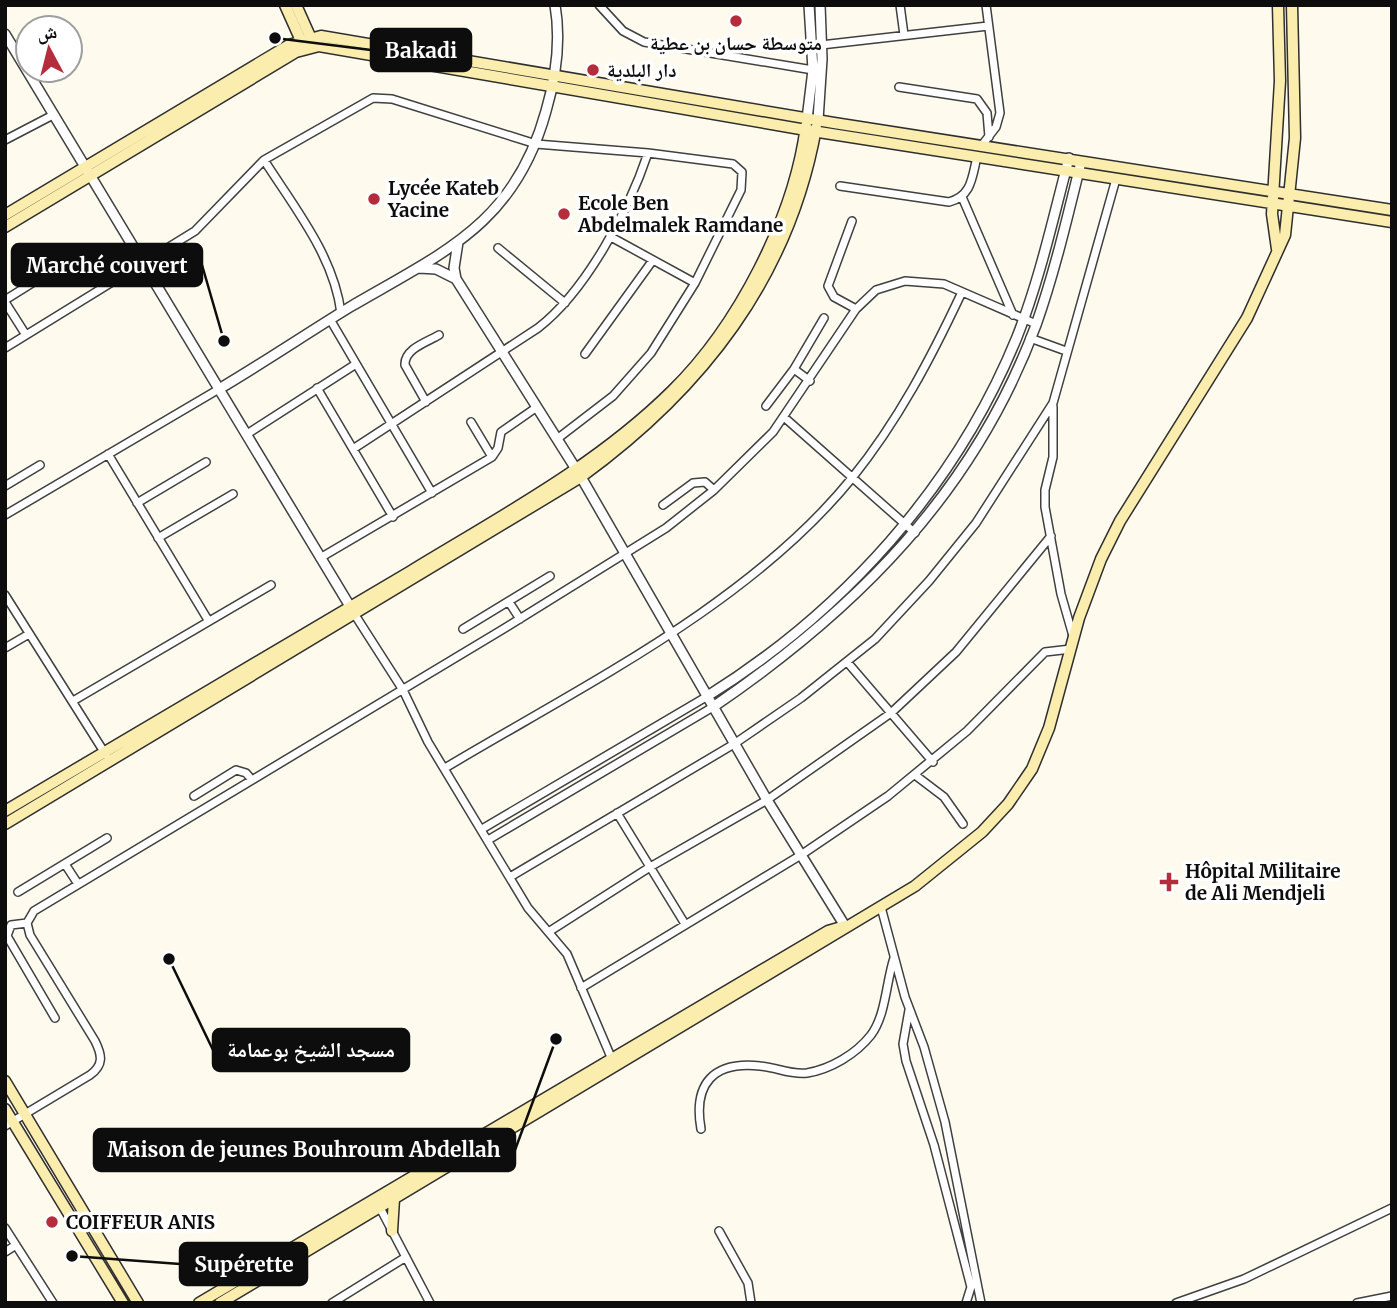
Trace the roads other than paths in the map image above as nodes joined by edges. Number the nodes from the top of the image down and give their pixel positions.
1 (285, 5) edge
2 (296, 5) edge
3 (555, 5) edge
4 (599, 5) edge
5 (809, 5) edge
6 (820, 5) edge
7 (900, 5) edge
8 (986, 5) edge
9 (1278, 5) edge
10 (1292, 5) edge
11 (298, 18) junction
12 (988, 26) junction
13 (5, 34) edge
14 (330, 36) junction
15 (904, 36) junction
16 (307, 43) junction
17 (289, 45) junction
18 (821, 45) junction
19 (813, 69) junction
20 (553, 79) junction
21 (900, 87) dead end
22 (53, 115) junction
23 (813, 119) junction
24 (811, 131) junction
25 (6, 138) edge
26 (985, 141) junction
27 (536, 144) junction
28 (648, 153) junction
29 (977, 157) junction
30 (1069, 158) junction
31 (264, 160) junction
32 (1082, 160) junction
33 (1066, 170) junction
34 (88, 172) junction
35 (1079, 172) junction
36 (1116, 179) junction
37 (840, 186) dead end
38 (1274, 191) junction
39 (1291, 194) junction
40 (962, 197) junction
41 (1273, 203) junction
42 (1289, 206) junction
43 (1392, 210) edge
44 (5, 215) edge
45 (852, 221) dead end
46 (1392, 222) edge
47 (5, 227) edge
48 (611, 237) junction
49 (458, 242) junction
50 (498, 248) dead end
51 (1277, 249) junction
52 (69, 260) dead end
53 (653, 260) junction
54 (143, 265) junction
55 (416, 268) junction
56 (456, 279) junction
57 (695, 283) junction
58 (962, 292) junction
59 (5, 301) edge
60 (565, 303) junction
61 (856, 309) junction
62 (341, 313) junction
63 (1013, 314) junction
64 (824, 318) dead end
65 (1023, 319) junction
66 (331, 321) junction
67 (1036, 324) junction
68 (26, 335) junction
69 (439, 335) dead end
70 (1030, 338) junction
71 (5, 348) edge
72 (1066, 351) junction
73 (500, 352) junction
74 (586, 354) dead end
75 (356, 364) junction
76 (794, 369) junction
77 (810, 381) junction
78 (317, 388) junction
79 (219, 389) junction
80 (426, 402) junction
81 (1053, 403) junction
82 (766, 406) dead end
83 (537, 407) junction
84 (785, 418) junction
85 (471, 422) dead end
86 (392, 424) junction
87 (247, 433) junction
88 (557, 439) junction
89 (353, 449) junction
90 (108, 454) junction
91 (492, 457) junction
92 (206, 462) dead end
93 (40, 465) dead end
94 (579, 474) junction
95 (852, 479) junction
96 (5, 486) edge
97 (714, 490) junction
98 (432, 493) junction
99 (233, 494) dead end
100 (137, 503) junction
101 (663, 505) dead end
102 (5, 515) edge
103 (393, 517) junction
104 (905, 525) junction
105 (915, 533) junction
106 (1051, 536) junction
107 (158, 538) junction
108 (626, 553) junction
109 (320, 558) junction
110 (550, 576) dead end
111 (271, 585) dead end
112 (5, 595) edge
113 (509, 602) junction
114 (353, 611) junction
115 (520, 619) junction
116 (208, 620) junction
117 (463, 629) dead end
118 (671, 632) junction
119 (29, 634) junction
120 (1072, 644) junction
121 (5, 648) edge
122 (848, 663) junction
123 (402, 690) junction
124 (706, 697) junction
125 (73, 701) junction
126 (713, 706) junction
127 (891, 713) junction
128 (734, 744) junction
129 (107, 757) junction
130 (933, 762) junction
131 (445, 768) junction
132 (915, 775) junction
133 (252, 780) junction
134 (194, 796) dead end
135 (767, 800) junction
136 (5, 811) edge
137 (617, 813) junction
138 (5, 824) edge
139 (963, 824) dead end
140 (482, 829) junction
141 (107, 838) dead end
142 (488, 840) junction
143 (801, 855) junction
144 (65, 864) junction
145 (650, 867) junction
146 (510, 877) junction
147 (78, 884) junction
148 (18, 891) dead end
149 (881, 907) junction
150 (27, 923) junction
151 (685, 924) junction
152 (845, 926) junction
153 (550, 931) junction
154 (894, 958) junction
155 (581, 988) junction
156 (909, 1009) junction
157 (55, 1018) dead end
158 (611, 1057) junction
159 (5, 1081) edge
160 (5, 1109) edge
161 (25, 1114) junction
162 (9, 1124) edge
163 (701, 1129) dead end
164 (394, 1199) junction
165 (378, 1204) junction
166 (1392, 1208) edge
167 (5, 1228) edge
168 (392, 1231) junction
169 (719, 1231) dead end
170 (16, 1245) junction
171 (5, 1252) edge
172 (406, 1257) junction
173 (1214, 1290) junction
174 (1392, 1296) edge
175 (53, 1303) edge
176 (123, 1303) edge
177 (138, 1303) edge
178 (199, 1303) edge
179 (220, 1303) edge
180 (332, 1303) edge
181 (430, 1303) edge
182 (751, 1303) edge
183 (966, 1303) edge
184 (981, 1303) edge
185 (1176, 1303) edge
186 (1191, 1303) edge
187 (1357, 1303) edge

1 - 11 main road
2 - 11 main road
3 - 20 street
4 - 19 street
5 - 19 street
6 - 18 street
7 - 15 street
8 - 12 street
9 - 38 main road
10 - 39 main road
11 - 14 main road
11 - 16 main road
11 - 17 main road
12 - 15 street
12 - 26 street
13 - 22 street
14 - 16 main road
14 - 20 main road
15 - 18 street
16 - 17 main road
16 - 20 main road
16 - 34 main road
17 - 34 main road
18 - 23 street
19 - 23 street
20 - 23 main road
20 - 24 main road
20 - 27 street
21 - 26 street
22 - 25 street
22 - 34 street
23 - 24 main road
23 - 26 main road
24 - 29 main road
24 - 94 main road
26 - 30 main road
27 - 28 street
27 - 31 street
27 - 49 street
28 - 48 street
28 - 57 street
29 - 33 main road
29 - 40 street
30 - 32 main road
30 - 33 street
31 - 54 street
31 - 62 street
32 - 35 street
32 - 38 main road
33 - 35 main road
33 - 65 street
34 - 44 main road
34 - 47 main road
34 - 54 street
35 - 36 main road
35 - 67 street
36 - 41 main road
36 - 72 street
37 - 40 street
38 - 39 main road
38 - 41 main road
39 - 42 main road
39 - 43 main road
40 - 63 street
41 - 42 main road
41 - 51 main road
42 - 46 main road
42 - 51 main road
45 - 61 street
48 - 53 street
48 - 60 street
49 - 55 street
49 - 56 street
50 - 60 street
51 - 120 main road
52 - 59 street
53 - 57 street
53 - 74 street
54 - 68 street
54 - 79 street
55 - 56 street
55 - 62 street
56 - 73 street
57 - 88 street
58 - 61 street
58 - 63 street
58 - 95 street
59 - 68 street
60 - 73 street
61 - 77 street
62 - 66 street
63 - 65 street
64 - 76 street
65 - 67 street
65 - 104 street
66 - 75 street
66 - 79 street
67 - 70 street
68 - 71 street
69 - 80 street
70 - 72 street
70 - 105 street
72 - 81 street
73 - 80 street
73 - 83 street
75 - 78 street
75 - 86 street
76 - 77 street
76 - 82 street
77 - 84 street
78 - 87 street
78 - 89 street
79 - 87 street
79 - 90 street
80 - 86 street
81 - 106 street
81 - 122 street
83 - 88 street
83 - 91 street
84 - 95 street
84 - 97 street
85 - 91 street
86 - 89 street
86 - 98 street
87 - 109 street
88 - 94 street
89 - 103 street
90 - 100 street
90 - 102 street
91 - 98 street
92 - 100 street
93 - 96 street
94 - 108 street
94 - 114 main road
95 - 104 street
95 - 118 street
97 - 101 street
97 - 108 street
98 - 103 street
99 - 107 street
100 - 107 street
103 - 109 street
104 - 105 street
104 - 124 street
105 - 126 street
106 - 120 street
106 - 127 street
107 - 116 street
108 - 115 street
108 - 118 street
109 - 114 street
110 - 113 street
111 - 116 street
112 - 119 street
113 - 115 street
113 - 117 street
114 - 123 street
114 - 129 main road
115 - 123 street
116 - 125 street
118 - 124 street
118 - 131 street
119 - 121 street
119 - 125 street
120 - 130 street
120 - 149 main road
122 - 127 street
122 - 128 street
123 - 131 street
123 - 133 street
124 - 126 street
124 - 140 street
125 - 129 street
126 - 128 street
126 - 142 street
127 - 130 street
127 - 135 street
128 - 135 street
128 - 137 street
129 - 136 main road
129 - 138 main road
130 - 132 street
131 - 140 street
132 - 139 street
132 - 143 street
133 - 134 street
133 - 147 street
135 - 143 street
135 - 145 street
137 - 145 street
137 - 146 street
140 - 142 street
141 - 144 street
142 - 146 street
143 - 151 street
143 - 152 street
144 - 147 street
144 - 148 street
145 - 151 street
145 - 153 street
146 - 153 street
147 - 150 street
149 - 152 main road
149 - 154 street
150 - 157 street
150 - 161 street
151 - 155 street
152 - 158 main road
152 - 164 main road
153 - 155 street
154 - 156 street
154 - 163 street
155 - 158 street
156 - 183 street
156 - 184 street
158 - 165 main road
159 - 161 main road
160 - 162 main road
161 - 162 street
161 - 177 main road
162 - 176 main road
164 - 165 main road
164 - 168 main road
165 - 168 street
165 - 178 main road
165 - 179 main road
166 - 173 street
167 - 170 street
168 - 172 street
169 - 182 street
170 - 171 street
170 - 175 street
172 - 180 street
172 - 181 street
173 - 185 street
173 - 186 street
174 - 187 street

